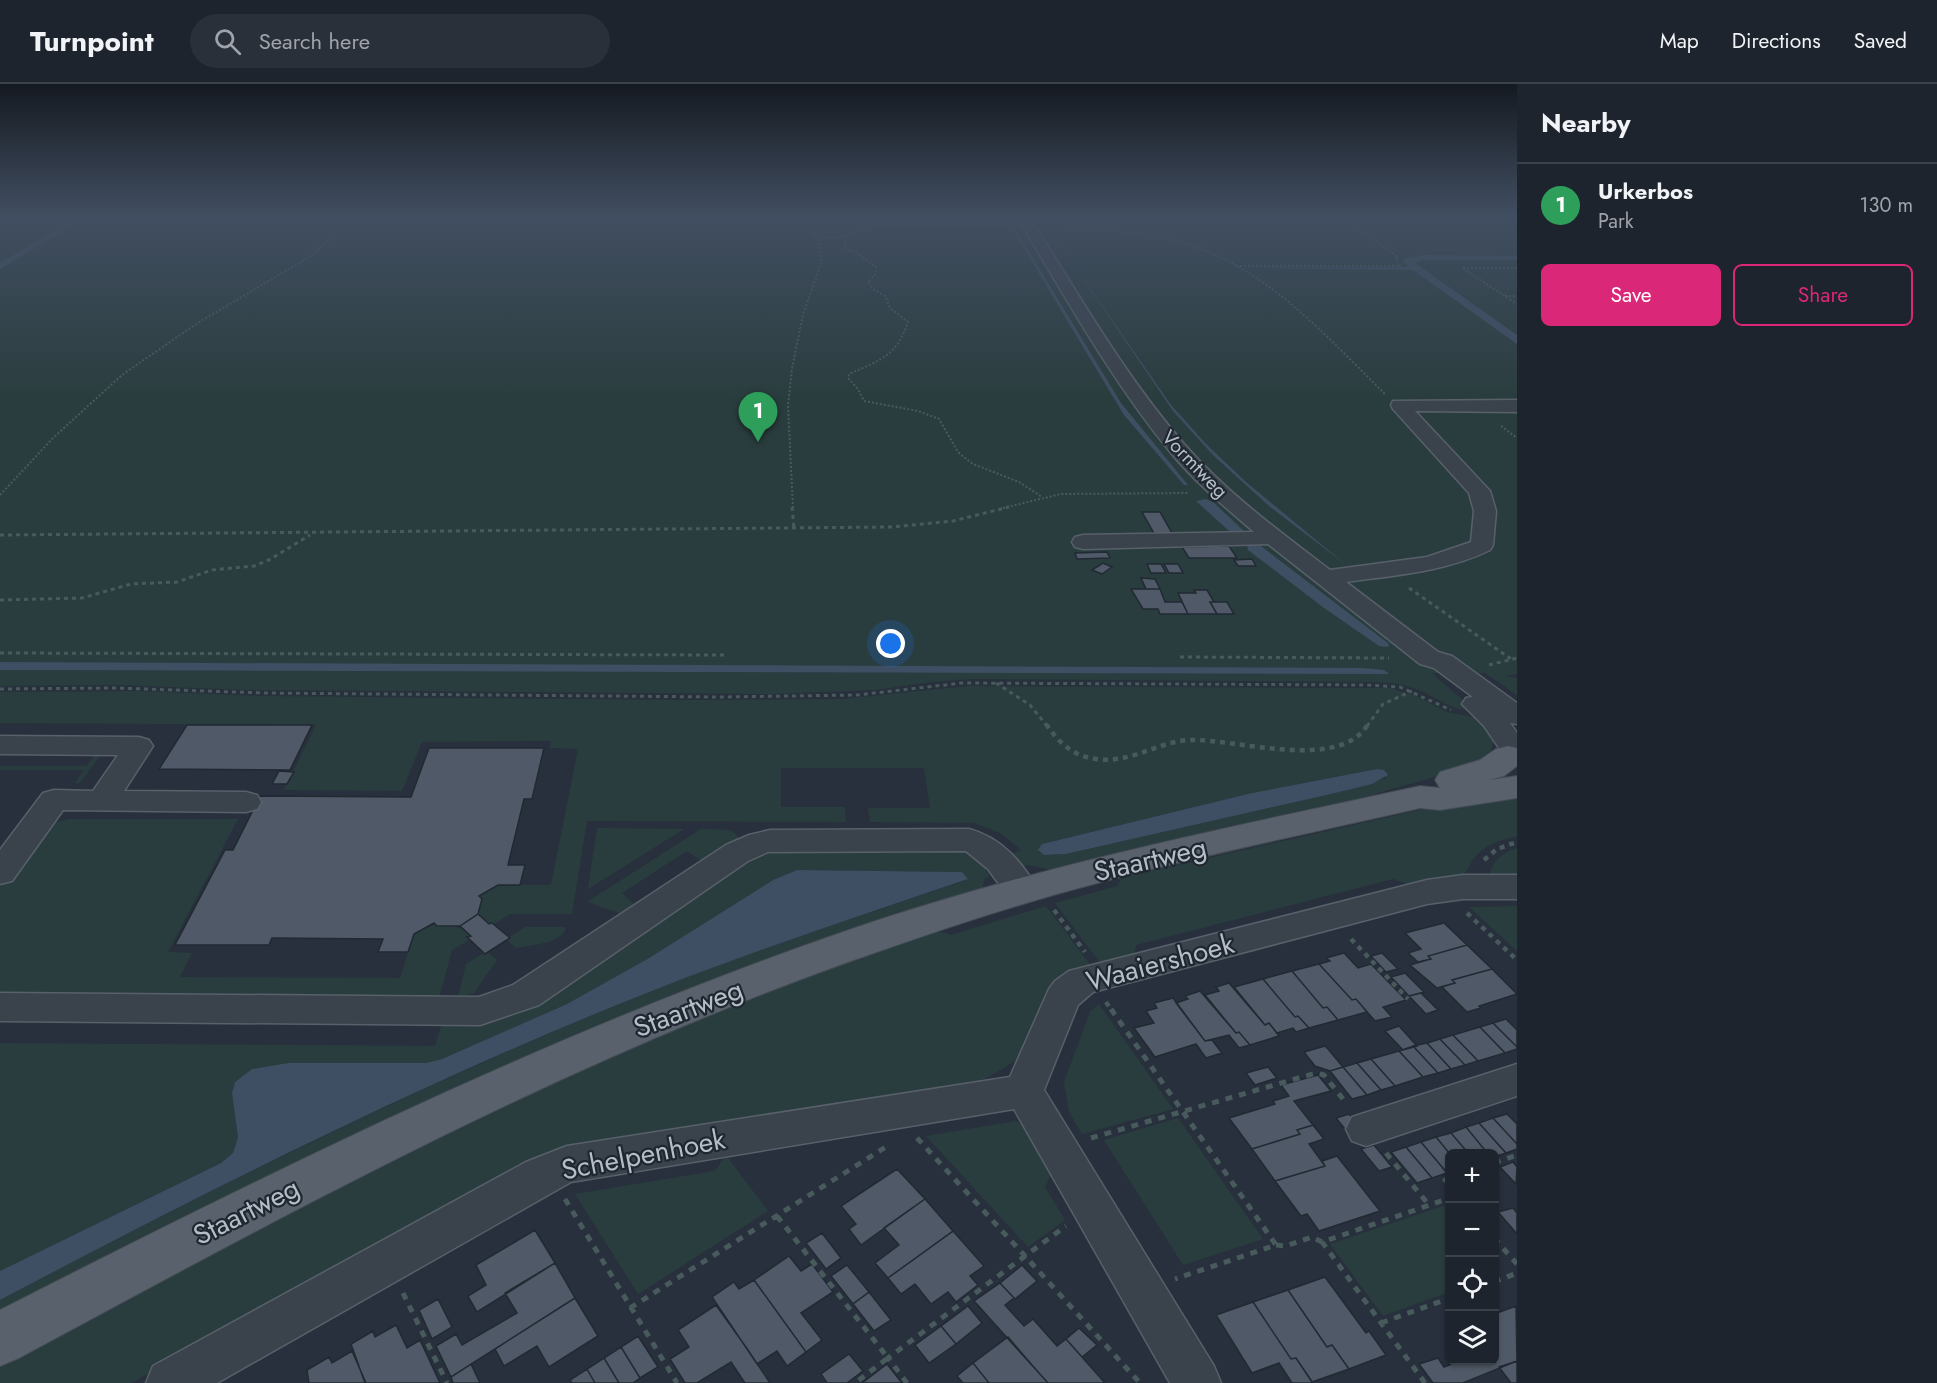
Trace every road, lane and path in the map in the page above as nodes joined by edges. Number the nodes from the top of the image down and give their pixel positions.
1 (278, 276) edge
2 (817, 276) edge
3 (874, 276) edge
4 (1053, 276) edge
5 (1249, 276) edge
6 (1473, 276) edge
7 (1504, 296) junction
8 (1517, 296) edge
9 (1517, 304) edge
10 (1400, 405) junction
11 (1517, 406) edge
12 (1222, 493) junction
13 (0, 495) edge
14 (1042, 498) junction
15 (794, 529) junction
16 (313, 534) junction
17 (0, 535) edge
18 (1272, 537) junction
19 (1083, 542) dead end
20 (1401, 566) junction
21 (1326, 578) junction
22 (0, 600) edge
23 (0, 653) edge
24 (728, 655) dead end
25 (1180, 657) dead end
26 (1429, 658) junction
27 (1517, 658) edge
28 (1511, 659) junction
29 (1481, 667) dead end
30 (995, 683) junction
31 (0, 689) edge
32 (1412, 691) junction
33 (1455, 712) dead end
34 (0, 745) edge
35 (1514, 751) edge
36 (102, 800) junction
37 (246, 802) dead end
38 (1517, 842) edge
39 (1480, 866) dead end
40 (0, 873) edge
41 (1517, 887) edge
42 (1442, 890) junction
43 (1036, 897) junction
44 (1344, 932) dead end
45 (1088, 956) dead end
46 (1517, 960) edge
47 (1102, 996) dead end
48 (1408, 999) dead end
49 (0, 1007) edge
50 (1517, 1080) edge
51 (1024, 1091) junction
52 (1183, 1111) junction
53 (902, 1122) junction
54 (1366, 1129) junction
55 (1058, 1147) junction
56 (1517, 1155) edge
57 (1499, 1161) edge
58 (549, 1172) junction
59 (1445, 1199) edge
60 (1429, 1205) junction
61 (1098, 1215) junction
62 (777, 1216) junction
63 (1322, 1242) junction
64 (1499, 1244) edge
65 (1276, 1245) junction
66 (1025, 1256) junction
67 (1517, 1264) edge
68 (1517, 1274) edge
69 (1499, 1280) edge
70 (398, 1282) dead end
71 (1166, 1282) dead end
72 (1445, 1299) edge
73 (630, 1308) junction
74 (1381, 1323) junction
75 (0, 1339) edge
76 (888, 1358) junction
77 (170, 1383) edge
78 (447, 1383) edge
79 (677, 1383) edge
80 (855, 1383) edge
81 (907, 1383) edge
82 (1140, 1383) edge
83 (1197, 1383) edge
84 (1425, 1383) edge

1 - 13 path
2 - 15 path
3 - 14 path
4 - 12 street, Vormtweg
5 - 10 path
6 - 7 path
7 - 8 path
7 - 9 path
10 - 11 street
10 - 20 street
12 - 14 path
12 - 18 street, Vormtweg
14 - 15 path
15 - 16 path
16 - 17 path
16 - 22 path
18 - 19 street
18 - 21 street, Vormtweg
20 - 21 street
20 - 28 path
21 - 26 street, Vormtweg
23 - 24 path
25 - 26 path
26 - 35 street, Vormtweg
27 - 28 path
28 - 29 path
30 - 31 path
30 - 32 path
30 - 32 path
32 - 33 path
34 - 36 street
35 - 43 main road, Staartweg
36 - 37 street
36 - 40 street
38 - 39 path
41 - 42 street, Waaiershoek
42 - 46 path
42 - 51 street, Waaiershoek
43 - 45 path
43 - 49 street
43 - 75 main road, Staartweg
44 - 48 path
47 - 52 path
50 - 54 street
51 - 53 street, Schelpenhoek
51 - 55 street
52 - 54 path
52 - 55 path
52 - 65 path
53 - 58 street, Schelpenhoek
53 - 62 path
53 - 66 path
54 - 60 path
55 - 61 street
56 - 57 path
58 - 73 path
58 - 77 street, Schelpenhoek
59 - 60 path
60 - 63 path
61 - 66 path
61 - 83 street
62 - 73 path
62 - 76 path
63 - 65 path
63 - 74 path
64 - 67 path
65 - 71 path
66 - 76 path
66 - 82 path
68 - 69 path
70 - 78 path
72 - 74 path
73 - 79 path
74 - 84 path
76 - 80 path
76 - 81 path

